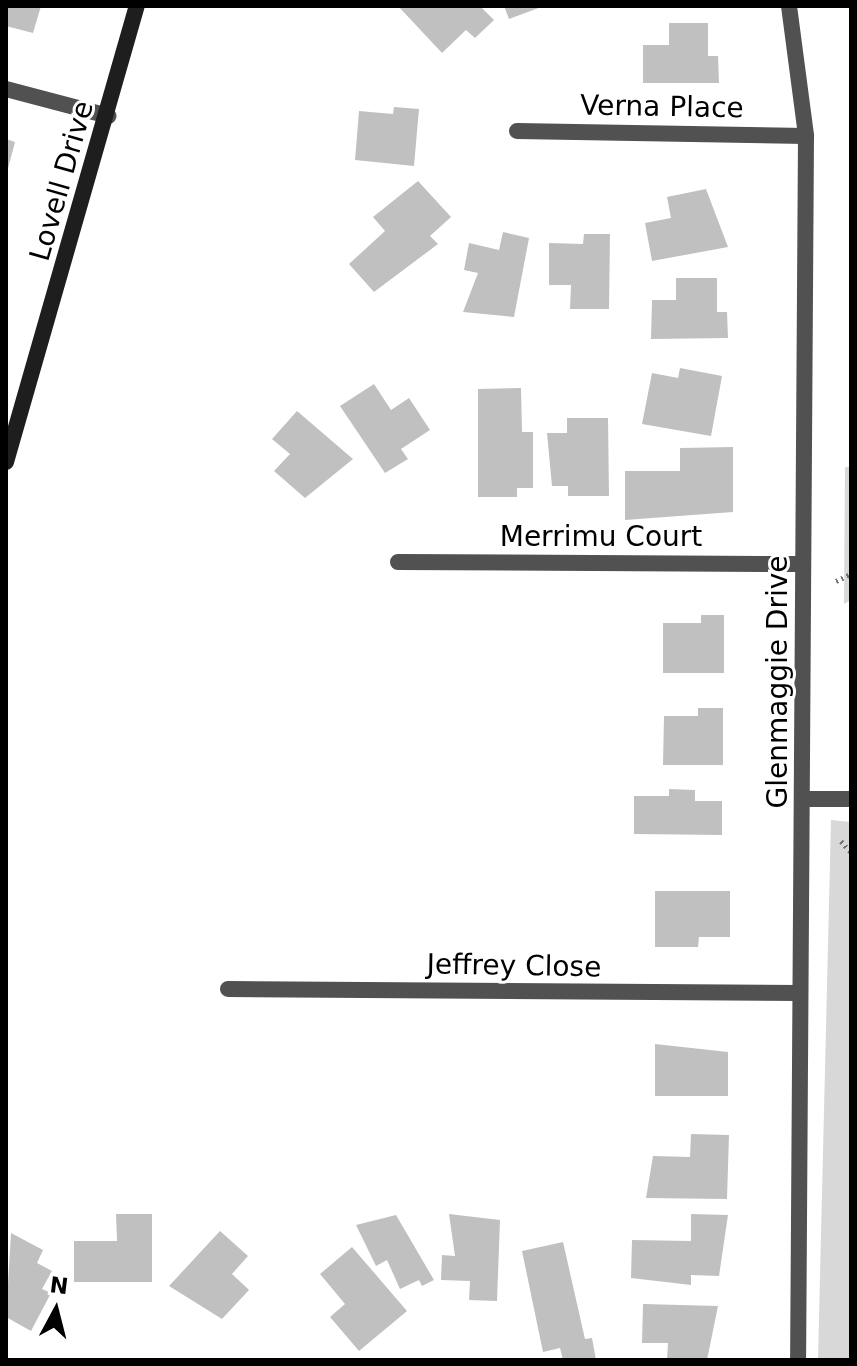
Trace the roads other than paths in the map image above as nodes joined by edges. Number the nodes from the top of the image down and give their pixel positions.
1 (137, 6) edge
2 (789, 6) edge
3 (6, 89) edge
4 (108, 116) junction
5 (517, 131) dead end
6 (806, 136) junction
7 (6, 462) edge
8 (398, 562) dead end
9 (803, 564) junction
10 (805, 799) junction
11 (851, 799) edge
12 (228, 989) dead end
13 (799, 993) junction
14 (798, 1360) edge

1 - 4 street, Lovell Drive
2 - 6 street, Glenmaggie Drive
3 - 4 street
4 - 7 street, Lovell Drive
5 - 6 street, Verna Place
6 - 9 street, Glenmaggie Drive
8 - 9 street, Merrimu Court
9 - 10 street, Glenmaggie Drive
10 - 11 street
10 - 13 street, Glenmaggie Drive
12 - 13 street, Jeffrey Close
13 - 14 street, Glenmaggie Drive

